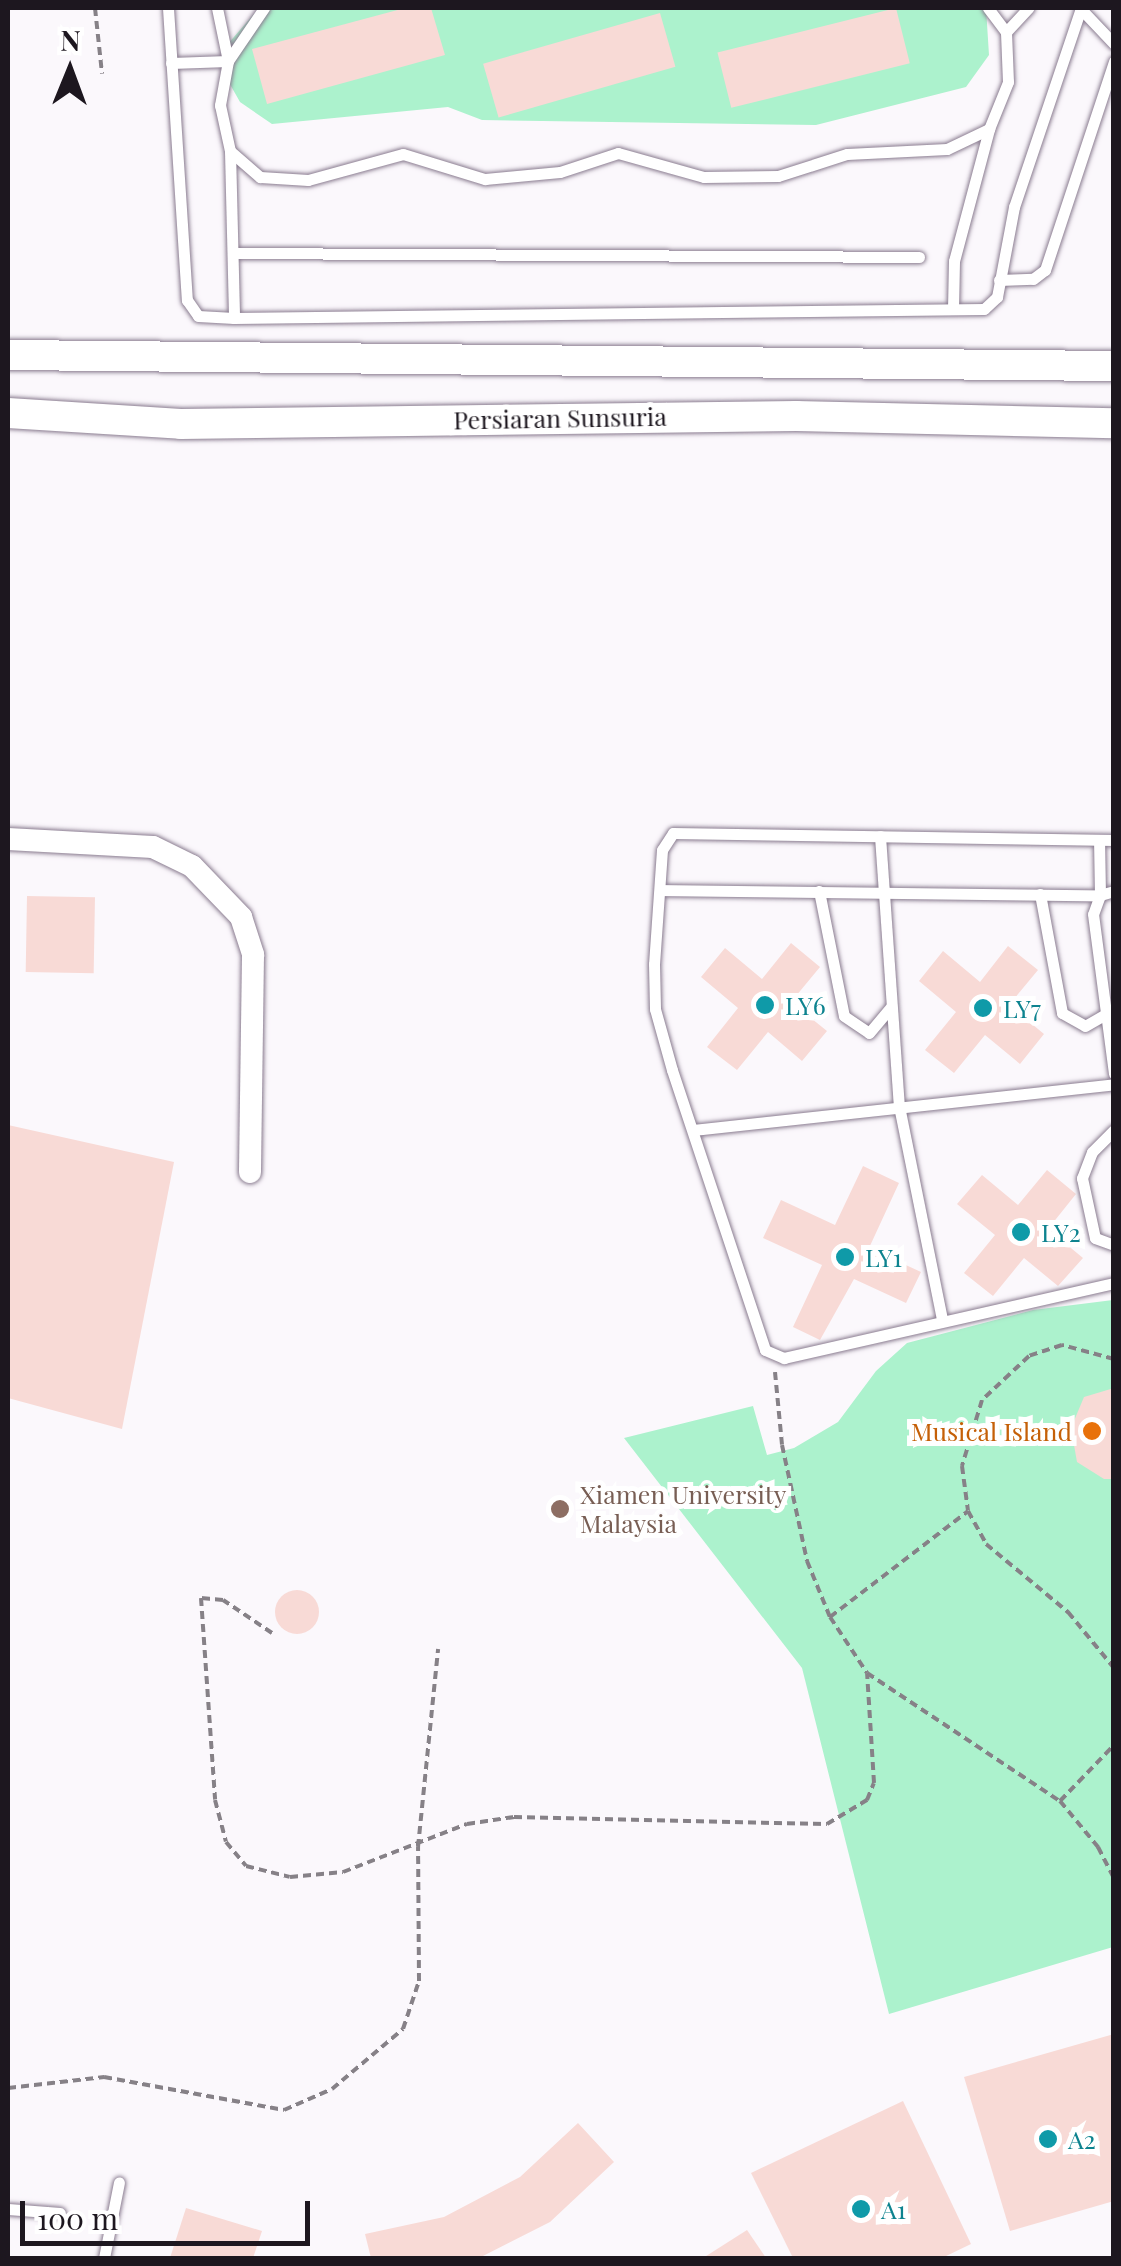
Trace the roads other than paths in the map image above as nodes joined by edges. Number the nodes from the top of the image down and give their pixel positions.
1 (168, 8) edge
2 (217, 8) edge
3 (264, 8) edge
4 (988, 8) edge
5 (1025, 8) edge
6 (1081, 8) edge
7 (1006, 32) junction
8 (1114, 44) edge
9 (228, 61) junction
10 (1114, 62) edge
11 (172, 63) junction
12 (990, 129) junction
13 (230, 152) junction
14 (232, 254) junction
15 (919, 257) dead end
16 (999, 280) junction
17 (953, 310) junction
18 (234, 318) junction
19 (8, 355) edge
20 (1114, 366) edge
21 (8, 413) edge
22 (1114, 423) edge
23 (880, 836) junction
24 (8, 840) edge
25 (1099, 840) junction
26 (1114, 840) edge
27 (661, 890) junction
28 (819, 892) junction
29 (880, 892) junction
30 (1114, 892) edge
31 (1040, 894) junction
32 (1100, 895) junction
33 (890, 1008) junction
34 (1106, 1014) junction
35 (1114, 1074) edge
36 (1114, 1084) edge
37 (899, 1106) junction
38 (693, 1130) junction
39 (1114, 1130) edge
40 (250, 1172) dead end
41 (1114, 1245) edge
42 (1114, 1283) edge
43 (942, 1319) junction
44 (119, 2182) dead end
45 (8, 2209) edge
46 (60, 2213) dead end
47 (104, 2258) edge

1 - 11 lane
2 - 9 lane
3 - 9 lane
4 - 7 lane
5 - 7 lane
6 - 8 lane
6 - 16 lane
7 - 12 lane
9 - 11 lane
9 - 13 lane
10 - 16 lane
11 - 18 lane
12 - 13 lane
12 - 17 lane
13 - 14 lane
14 - 15 lane
14 - 18 lane
16 - 17 lane
17 - 18 lane
19 - 20 street
21 - 22 street, Persiaran Sunsuria
23 - 25 lane
23 - 27 lane
23 - 29 lane
24 - 40 street
25 - 26 lane
25 - 32 lane
27 - 28 lane
27 - 38 lane
28 - 29 lane
28 - 33 lane
29 - 31 lane
29 - 33 lane
30 - 32 lane
31 - 32 lane
31 - 34 lane
32 - 34 lane
33 - 37 lane
34 - 35 lane
36 - 37 lane
37 - 38 lane
37 - 43 lane
38 - 43 lane
39 - 41 lane
42 - 43 lane
44 - 47 lane
45 - 46 lane

